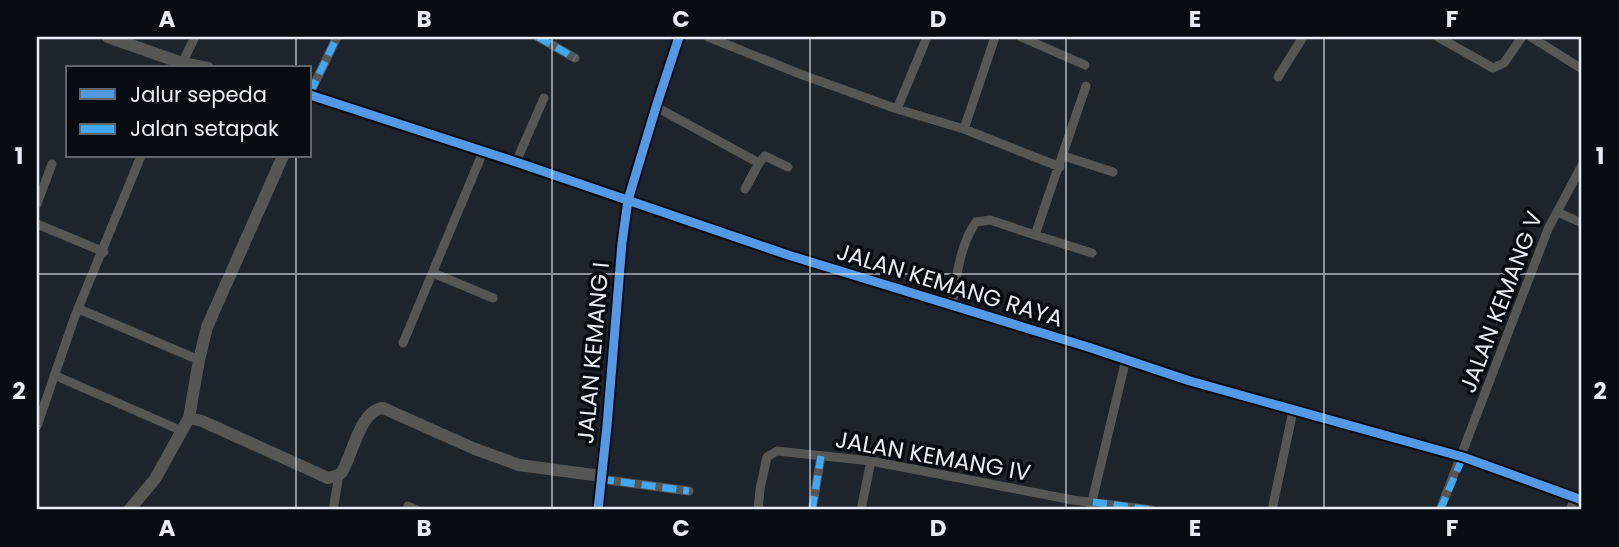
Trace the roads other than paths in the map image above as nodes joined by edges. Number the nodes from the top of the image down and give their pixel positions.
1 (108, 37) edge
2 (195, 37) edge
3 (337, 37) edge
4 (538, 37) edge
5 (680, 37) edge
6 (708, 37) edge
7 (927, 37) edge
8 (995, 37) edge
9 (1021, 37) edge
10 (1303, 37) edge
11 (1438, 37) edge
12 (1522, 37) edge
13 (1531, 37) edge
14 (575, 58) dead end
15 (180, 65) edge
16 (1086, 65) dead end
17 (1582, 69) edge
18 (1278, 77) dead end
19 (1086, 86) dead end
20 (312, 90) edge
21 (312, 95) edge
22 (544, 97) dead end
23 (656, 107) junction
24 (897, 109) junction
25 (964, 130) junction
26 (483, 152) junction
27 (1064, 156) junction
28 (140, 158) edge
29 (282, 158) edge
30 (516, 162) junction
31 (759, 163) junction
32 (52, 164) dead end
33 (1582, 165) edge
34 (788, 167) dead end
35 (1060, 167) junction
36 (1113, 172) dead end
37 (745, 189) dead end
38 (628, 200) junction
39 (37, 204) edge
40 (1557, 212) junction
41 (37, 223) edge
42 (1582, 223) edge
43 (1035, 235) junction
44 (104, 252) junction
45 (1092, 253) dead end
46 (433, 273) junction
47 (493, 298) dead end
48 (951, 306) junction
49 (79, 309) junction
50 (404, 343) dead end
51 (1126, 359) junction
52 (199, 360) junction
53 (54, 375) junction
54 (1293, 411) junction
55 (189, 418) junction
56 (37, 425) edge
57 (182, 431) junction
58 (821, 456) junction
59 (1463, 457) junction
60 (871, 461) junction
61 (339, 475) junction
62 (600, 478) junction
63 (689, 491) dead end
64 (1578, 499) edge
65 (1091, 506) edge
66 (129, 510) edge
67 (333, 510) edge
68 (598, 510) edge
69 (758, 510) edge
70 (812, 510) edge
71 (861, 510) edge
72 (1152, 510) edge
73 (1272, 510) edge
74 (1440, 510) edge
75 (1570, 510) edge

1 - 15 street
2 - 15 street
3 - 20 street
4 - 14 street
5 - 23 street, JALAN KEMANG I
6 - 24 street
7 - 24 street
8 - 25 street
9 - 16 street
10 - 18 street
11 - 12 street
13 - 17 street
19 - 27 street
21 - 26 street, JALAN KEMANG RAYA
22 - 30 street
23 - 31 street
23 - 38 street, JALAN KEMANG I
24 - 25 street
25 - 35 street
26 - 30 street, JALAN KEMANG RAYA
26 - 46 street
27 - 35 street
27 - 36 street
28 - 44 street
29 - 52 street
30 - 38 street, JALAN KEMANG RAYA
31 - 34 street
31 - 37 street
32 - 39 street
33 - 40 street, JALAN KEMANG V
35 - 43 street
38 - 48 street, JALAN KEMANG RAYA
38 - 62 street, JALAN KEMANG I
40 - 42 street
40 - 59 street, JALAN KEMANG V
41 - 44 street
43 - 45 street
43 - 48 street
44 - 49 street
46 - 47 street
46 - 50 street
48 - 51 street, JALAN KEMANG RAYA
49 - 52 street
49 - 53 street
51 - 54 street, JALAN KEMANG RAYA
51 - 65 street
52 - 55 street
53 - 56 street
53 - 57 street
54 - 59 street, JALAN KEMANG RAYA
54 - 73 street
55 - 57 street
55 - 61 street
57 - 66 street
58 - 60 street, JALAN KEMANG IV
58 - 69 street
58 - 70 street, JALAN KEMANG IV
59 - 64 street, JALAN KEMANG RAYA
59 - 74 street, JALAN KEMANG V
60 - 65 street, JALAN KEMANG IV
60 - 71 street
61 - 62 street
61 - 67 street
62 - 63 street
62 - 68 street, JALAN KEMANG I
64 - 75 street
65 - 72 street, JALAN KEMANG IV

